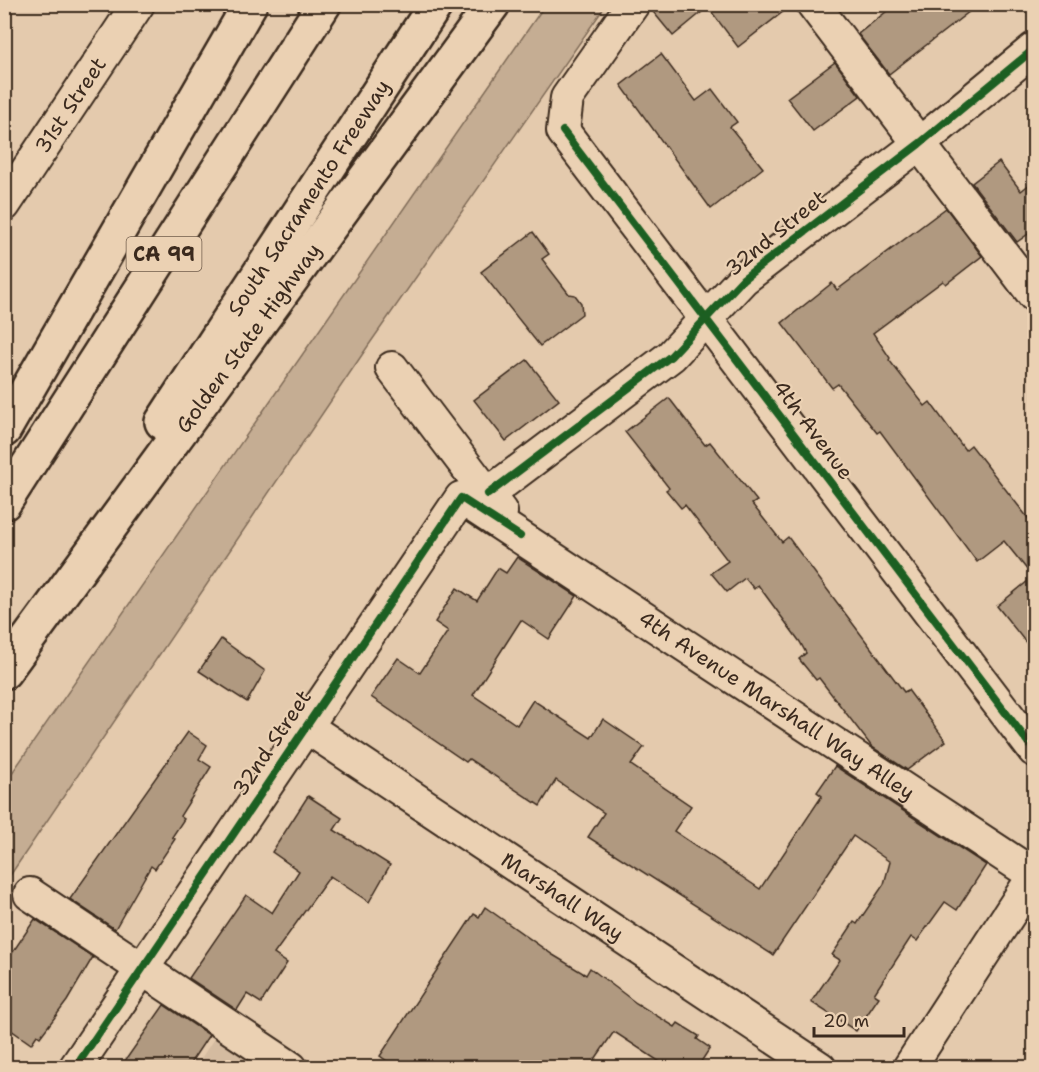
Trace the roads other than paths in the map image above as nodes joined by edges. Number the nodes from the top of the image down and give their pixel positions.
1 (250, 4) edge
2 (324, 4) edge
3 (436, 4) edge
4 (493, 4) edge
5 (633, 4) edge
6 (813, 4) edge
7 (128, 9) edge
8 (1035, 49) edge
9 (919, 144) junction
10 (6, 201) edge
11 (1035, 295) edge
12 (706, 318) junction
13 (392, 368) dead end
14 (4, 430) edge
15 (488, 494) junction
16 (4, 503) edge
17 (520, 536) junction
18 (4, 662) edge
19 (4, 672) edge
20 (305, 726) junction
21 (1034, 747) edge
22 (1035, 876) edge
23 (30, 894) dead end
24 (142, 968) junction
25 (915, 1064) edge
26 (75, 1068) edge
27 (291, 1068) edge
28 (820, 1068) edge

1 - 14 highway
2 - 16 highway, CA 99
3 - 18 highway, South Sacramento Freeway
4 - 19 highway, Golden State Highway
5 - 12 street, 4th Avenue
6 - 9 street
7 - 10 street, 31st Street
8 - 9 street, 32nd Street
9 - 11 street
9 - 12 street, 32nd Street
12 - 15 street, 32nd Street
12 - 21 street, 4th Avenue
13 - 15 street
15 - 17 street
17 - 20 street, 32nd Street
17 - 22 street, 4th Avenue Marshall Way Alley
20 - 24 street, 32nd Street
20 - 28 street, Marshall Way
22 - 25 street
23 - 24 street
24 - 26 street, 32nd Street
24 - 27 street

